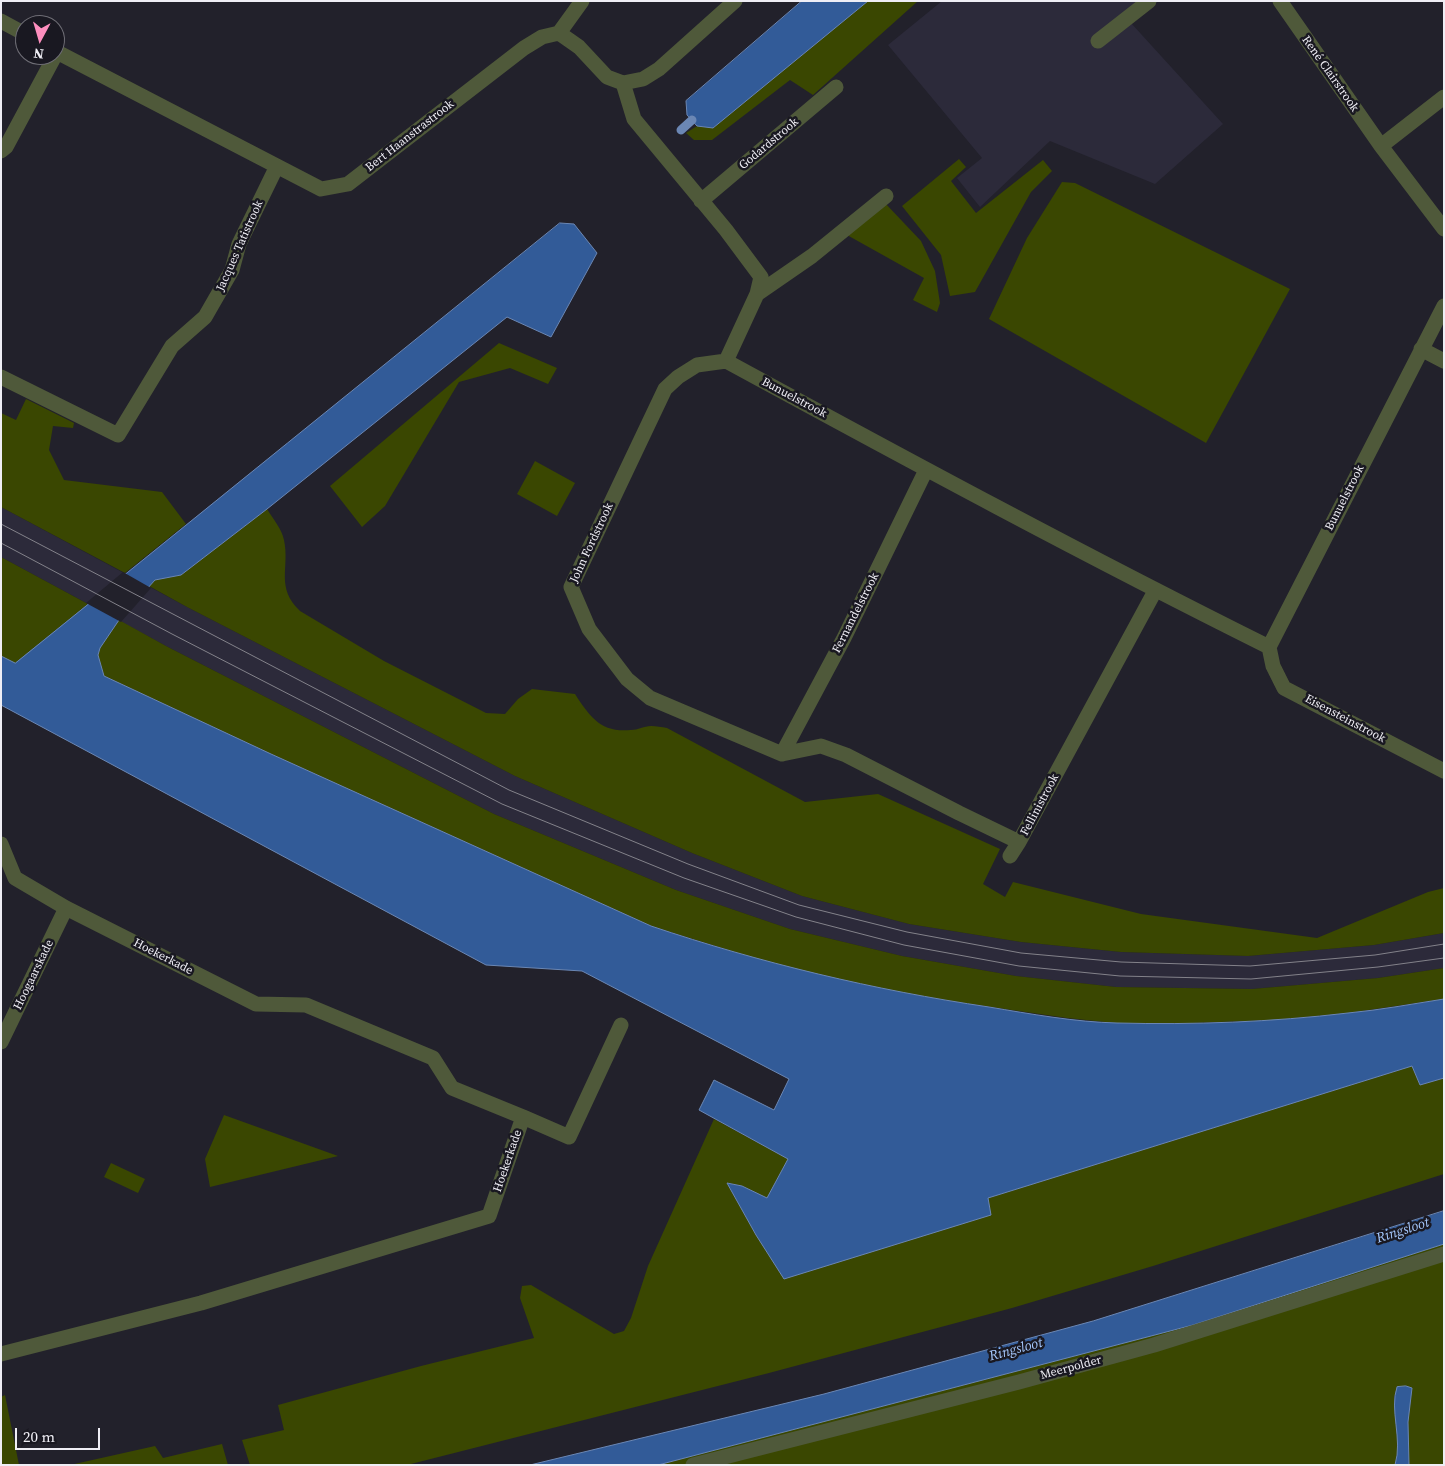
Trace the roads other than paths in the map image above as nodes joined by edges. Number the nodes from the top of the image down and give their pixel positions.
1 (582, 1) edge
2 (735, 1) edge
3 (1149, 1) edge
4 (1280, 1) edge
5 (1, 21) edge
6 (15, 29) edge
7 (559, 33) junction
8 (1098, 41) dead end
9 (65, 57) edge
10 (49, 65) edge
11 (623, 83) junction
12 (836, 87) dead end
13 (1444, 97) edge
14 (1381, 146) junction
15 (1, 151) edge
16 (277, 166) junction
17 (886, 196) dead end
18 (701, 201) junction
19 (1444, 229) edge
20 (757, 294) junction
21 (1444, 306) edge
22 (1421, 349) junction
23 (1444, 360) edge
24 (726, 362) junction
25 (1, 377) edge
26 (926, 470) junction
27 (1155, 591) junction
28 (1269, 647) junction
29 (782, 754) junction
30 (1444, 771) edge
31 (1019, 842) junction
32 (1, 844) edge
33 (1010, 856) dead end
34 (66, 908) junction
35 (620, 1025) dead end
36 (1, 1042) edge
37 (523, 1117) junction
38 (1444, 1254) edge
39 (1, 1354) edge
40 (693, 1465) edge

1 - 7 street
2 - 11 street
3 - 8 street
4 - 14 street, René Clairstrook
5 - 6 street
7 - 11 street
7 - 16 street, Bert Haanstrastrook
9 - 16 street, Bert Haanstrastrook
10 - 15 street
11 - 18 street
12 - 18 street, Godardstrook
13 - 14 street
14 - 19 street, René Clairstrook
16 - 25 street, Jacques Tatistrook
17 - 20 street
18 - 20 street
20 - 24 street
21 - 22 street, Bunuelstrook
22 - 23 street
22 - 28 street, Bunuelstrook
24 - 26 street, Bunuelstrook
24 - 29 street, John Fordstrook
26 - 27 street, Bunuelstrook
26 - 29 street, Fernandelstrook
27 - 28 street, Bunuelstrook
27 - 31 street, Fellinistrook
28 - 30 street, Eisensteinstrook
29 - 31 street, Fellinistrook
31 - 33 street
32 - 34 street, Hoekerkade
34 - 36 street, Hoogaarskade
34 - 37 street, Hoekerkade
35 - 37 street
37 - 39 street, Hoekerkade
38 - 40 street, Meerpolder

